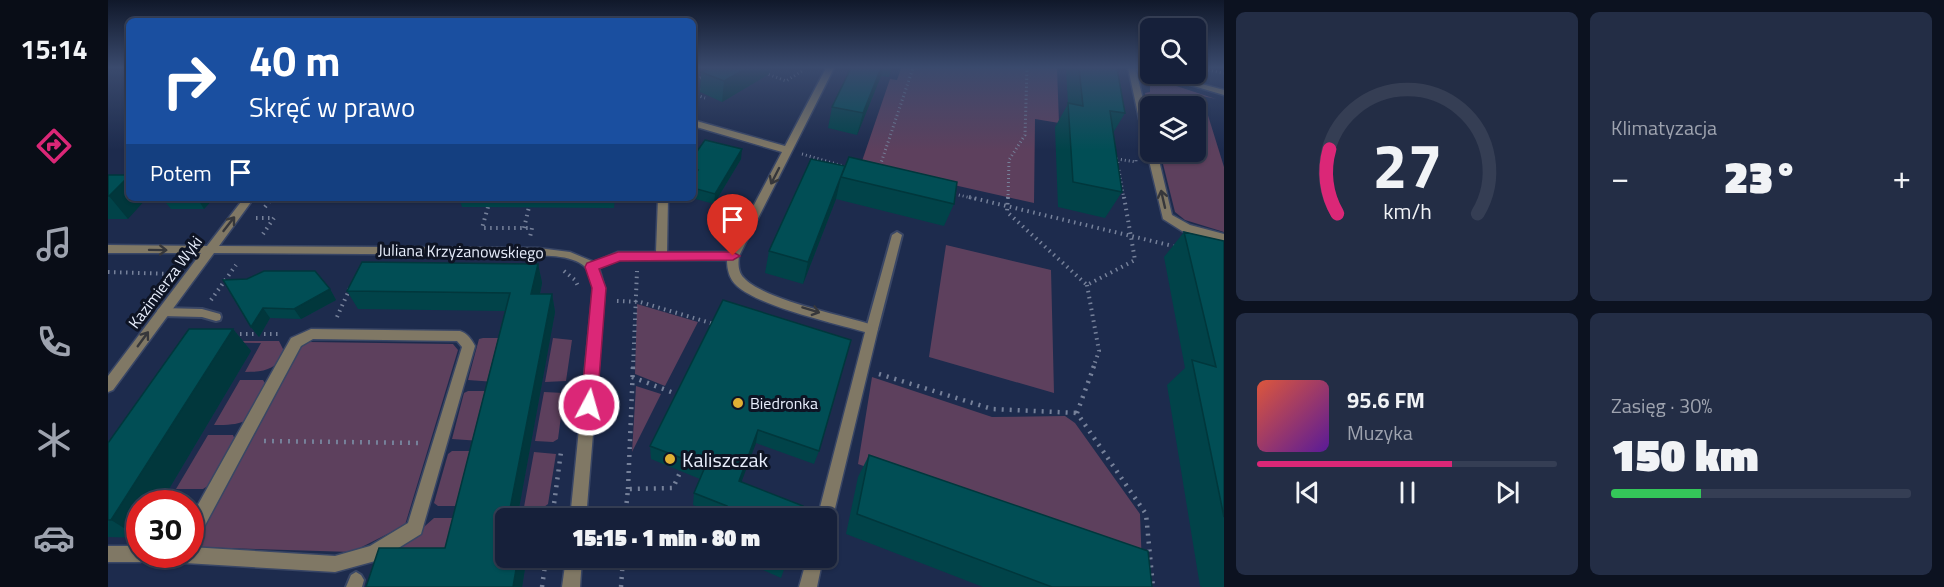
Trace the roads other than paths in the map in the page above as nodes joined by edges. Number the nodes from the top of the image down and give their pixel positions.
1 (816, 95) edge
2 (696, 124) edge
3 (787, 150) junction
4 (1154, 162) edge
5 (247, 201) edge
6 (663, 201) edge
7 (897, 235) dead end
8 (1224, 238) edge
9 (108, 249) edge
10 (208, 250) junction
11 (661, 256) junction
12 (733, 256) junction
13 (592, 267) junction
14 (162, 312) junction
15 (216, 317) dead end
16 (872, 329) junction
17 (108, 386) edge
18 (579, 508) edge
19 (828, 508) edge
20 (204, 510) edge
21 (108, 554) edge
22 (126, 554) edge
23 (204, 556) edge
24 (573, 568) edge
25 (813, 568) edge
26 (571, 587) edge
27 (808, 587) edge

1 - 3 street
2 - 3 street
3 -> 12 street
8 -> 4 street
10 -> 5 street, Kazimierza Wyki
6 - 11 street
7 - 16 lane
9 -> 10 street, Juliana Krzyżanowskiego
10 - 13 street, Juliana Krzyżanowskiego
10 - 14 street, Kazimierza Wyki
11 - 12 street
11 - 13 street
12 -> 16 street
13 - 18 street
14 - 15 lane
17 -> 14 street, Kazimierza Wyki
16 - 19 street
20 - 23 street
21 - 22 street
24 - 26 street
25 - 27 street

